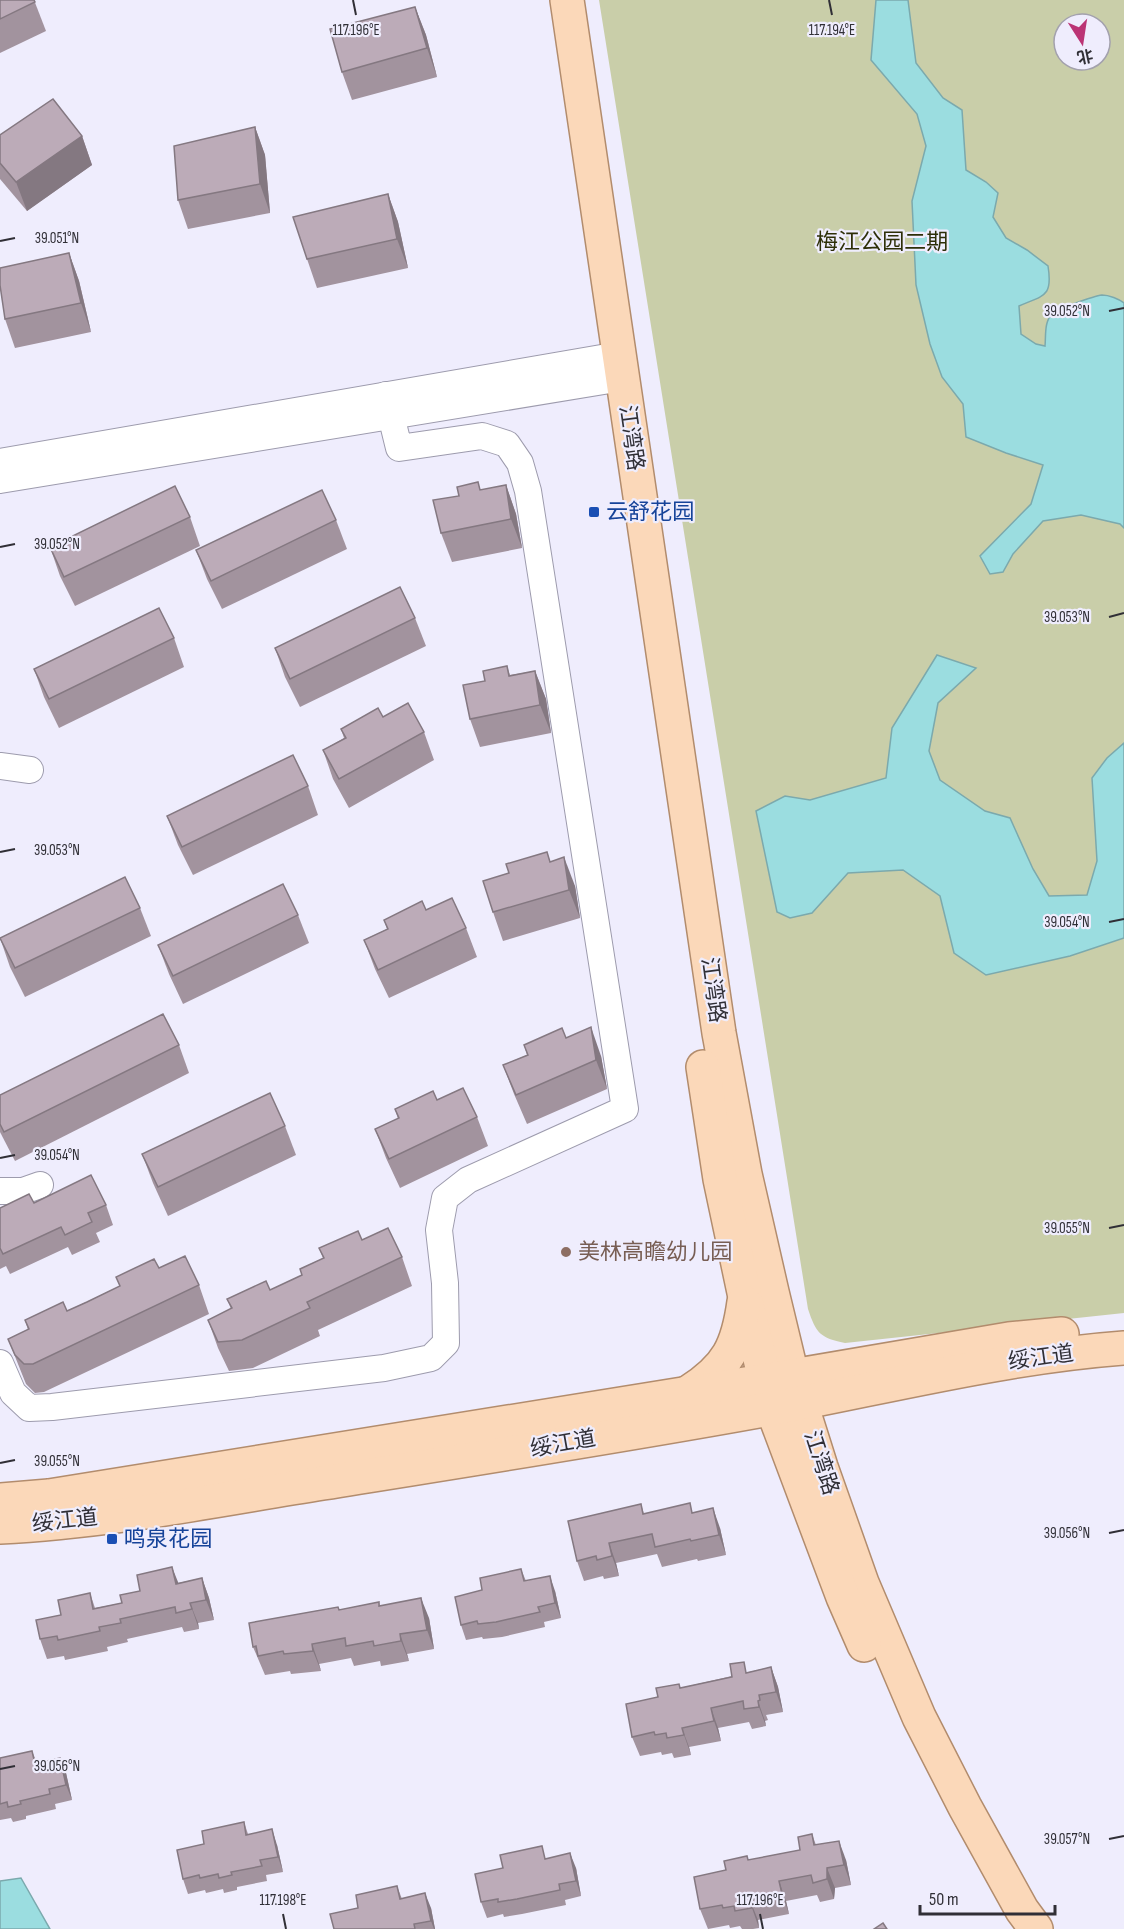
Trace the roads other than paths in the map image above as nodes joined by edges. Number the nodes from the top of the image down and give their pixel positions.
1 (544, 0) edge
2 (567, 0) edge
3 (609, 368) junction
4 (389, 405) junction
5 (0, 462) edge
6 (0, 480) edge
7 (0, 766) edge
8 (30, 770) dead end
9 (40, 1185) dead end
10 (0, 1191) edge
11 (758, 1295) junction
12 (1124, 1329) edge
13 (1124, 1348) edge
14 (0, 1363) edge
15 (869, 1375) junction
16 (778, 1377) junction
17 (691, 1407) junction
18 (0, 1500) edge
19 (0, 1527) edge
20 (1010, 1929) edge
21 (1036, 1929) edge

1 - 3 main road, 江湾路
2 - 3 main road, 江湾路
3 - 4 street
3 - 11 main road, 江湾路
4 - 5 street
4 - 6 street
4 - 14 street
7 - 8 street
9 - 10 street
11 - 15 main road
11 - 16 main road, 江湾路
11 - 17 main road
12 - 15 main road, 绥江道
13 - 15 main road, 绥江道
15 - 16 main road, 绥江道
16 - 17 main road
16 - 20 main road, 江湾路
16 - 21 main road, 江湾路
17 - 18 main road, 绥江道
17 - 19 main road, 绥江道

